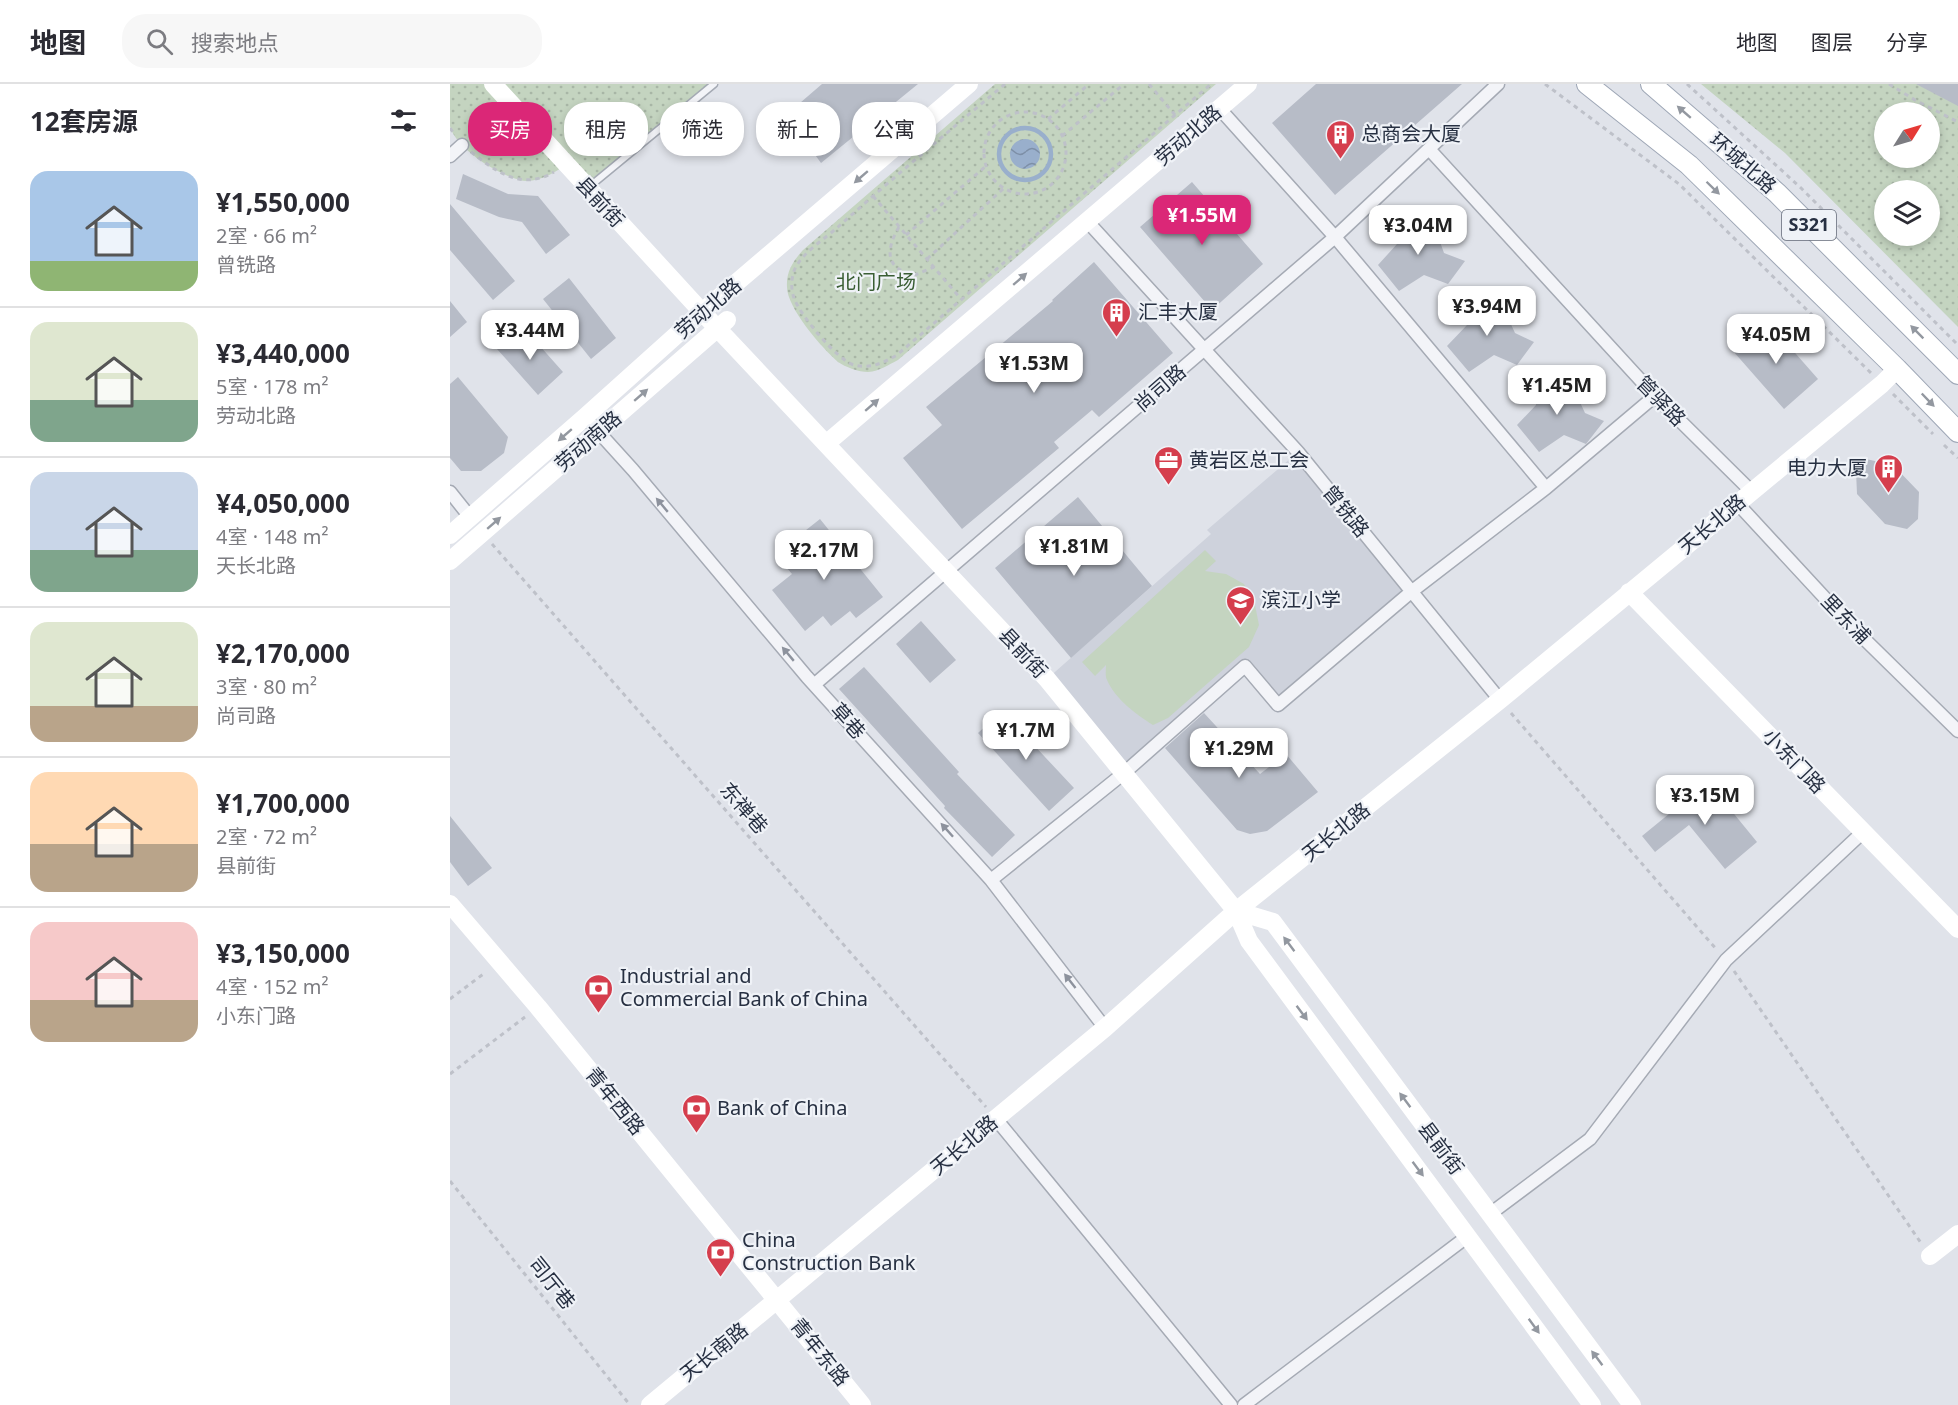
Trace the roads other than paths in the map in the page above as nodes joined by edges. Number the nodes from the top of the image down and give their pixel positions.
1 (493, 84) edge
2 (714, 84) edge
3 (969, 84) edge
4 (1248, 84) edge
5 (1498, 84) edge
6 (1587, 84) edge
7 (1651, 84) edge
8 (1219, 108) junction
9 (462, 145) road end
10 (1429, 149) junction
11 (450, 156) edge
12 (587, 188) junction
13 (1087, 221) junction
14 (1335, 237) junction
15 (707, 308) junction
16 (722, 325) junction
17 (1204, 350) junction
18 (1897, 369) junction
19 (1958, 374) edge
20 (1655, 396) junction
21 (585, 417) junction
22 (599, 431) junction
23 (1950, 437) edge
24 (831, 440) junction
25 (1546, 488) junction
26 (450, 492) edge
27 (1744, 497) junction
28 (470, 517) junction
29 (450, 535) edge
30 (450, 561) edge
31 (948, 572) junction
32 (1411, 592) junction
33 (1629, 592) junction
34 (815, 684) junction
35 (1500, 700) junction
36 (1958, 731) edge
37 (1124, 772) junction
38 (1863, 832) junction
39 (991, 880) junction
40 (450, 904) edge
41 (1236, 911) junction
42 (1958, 929) edge
43 (1105, 1028) junction
44 (996, 1119) junction
45 (1490, 1214) junction
46 (1958, 1234) edge
47 (1468, 1236) junction
48 (1930, 1256) dead end
49 (778, 1300) junction
50 (650, 1405) edge
51 (862, 1405) edge
52 (1231, 1405) edge
53 (1244, 1405) edge
54 (1592, 1405) edge
55 (1632, 1405) edge

1 - 12 street, 县前街
2 - 12 lane
3 -> 15 street, 劳动北路
4 - 8 street, 劳动北路
5 - 10 street, 尚司路
6 -> 18 main road, 环城北路 / S321
19 -> 7 main road, 环城北路 / S321
8 - 13 street, 劳动北路
8 - 14 street
9 - 11 street
10 - 14 street, 尚司路
10 - 20 street, 管驿路
12 - 15 street, 县前街
13 - 17 street, 曾铣路
24 -> 13 street, 劳动北路
14 - 17 street, 尚司路
14 - 25 street
15 - 16 street, 县前街
15 - 21 street, 劳动北路
22 -> 16 street, 劳动南路
16 - 24 street, 县前街
17 - 31 street, 尚司路
17 - 32 street, 曾铣路
18 -> 23 main road, 环城北路
18 - 27 street, 天长北路
20 - 25 street
20 - 27 street, 管驿路
21 - 22 street, 草巷
21 -> 28 street, 劳动北路
30 -> 22 street, 劳动南路
34 -> 22 street, 草巷
24 - 31 street, 县前街
25 - 32 street
26 - 28 street
27 - 33 street, 天长北路
27 - 36 street, 里东浦
28 - 29 street, 劳动北路
31 - 34 street, 尚司路
31 - 37 street, 县前街
32 - 35 street, 曾铣路
32 - 37 street
33 - 35 street, 天长北路
33 - 38 street, 小东门路
39 -> 34 street, 草巷
35 - 41 street, 天长北路
37 - 39 street
37 - 41 street, 县前街
38 - 42 street, 小东门路
38 - 45 street
43 -> 39 street, 草巷
40 - 49 street, 青年西路
41 - 43 street, 天长北路
45 -> 41 street, 县前街
41 -> 47 street, 县前街
43 - 44 street, 天长北路
44 - 49 street, 天长北路
44 - 52 street
55 -> 45 street, 县前街
46 - 48 street
47 - 53 street
47 -> 54 street, 县前街
49 - 50 street, 天长南路
49 - 51 street, 青年东路

